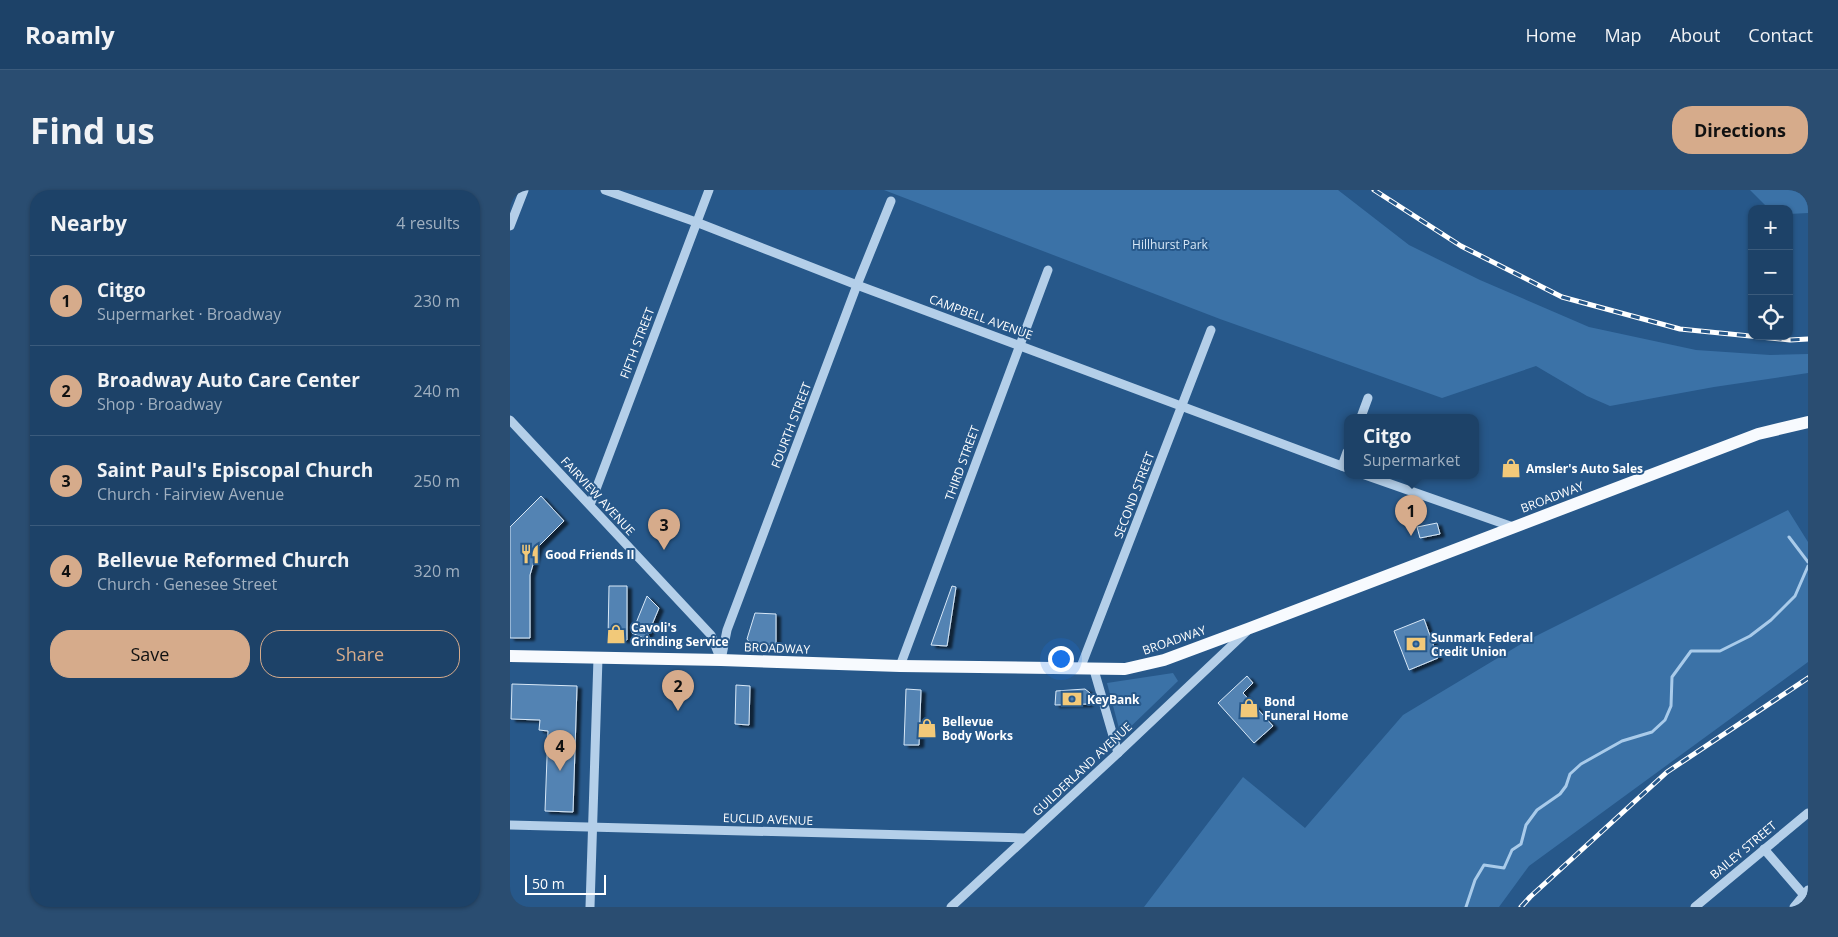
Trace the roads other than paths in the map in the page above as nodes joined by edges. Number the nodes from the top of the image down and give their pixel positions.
1 (524, 190) edge
2 (605, 190) edge
3 (709, 190) edge
4 (892, 201) dead end
5 (696, 222) junction
6 (510, 226) edge
7 (1048, 270) dead end
8 (857, 285) junction
9 (1211, 330) dead end
10 (1019, 345) junction
11 (1368, 398) dead end
12 (1181, 407) junction
13 (1362, 414) edge
14 (510, 420) edge
15 (1808, 422) edge
16 (1344, 467) edge
17 (1376, 479) edge
18 (590, 505) junction
19 (1513, 527) junction
20 (1250, 628) junction
21 (510, 656) edge
22 (598, 658) junction
23 (721, 660) junction
24 (900, 666) junction
25 (1080, 669) junction
26 (1094, 670) junction
27 (1118, 753) junction
28 (1808, 813) edge
29 (510, 825) edge
30 (593, 827) junction
31 (1025, 838) junction
32 (1764, 849) junction
33 (1805, 892) edge
34 (590, 907) edge
35 (951, 907) edge
36 (1695, 907) edge
37 (1794, 907) edge

1 - 6 street
2 - 5 street, CAMPBELL AVENUE
3 - 5 street, FIFTH STREET
4 - 8 street, FOURTH STREET
5 - 8 street, CAMPBELL AVENUE
5 - 18 street, FIFTH STREET
7 - 10 street, THIRD STREET
8 - 10 street, CAMPBELL AVENUE
8 - 23 street, FOURTH STREET
9 - 12 street, SECOND STREET
10 - 12 street, CAMPBELL AVENUE
10 - 24 street, THIRD STREET
11 - 13 street
12 - 16 street, CAMPBELL AVENUE
12 - 25 street, SECOND STREET
14 - 18 street, FAIRVIEW AVENUE
15 - 19 main road, BROADWAY
17 - 19 street
18 - 23 street, FAIRVIEW AVENUE
19 - 20 main road, BROADWAY
20 - 26 main road, BROADWAY
20 - 27 street, GUILDERLAND AVENUE
21 - 22 main road, BROADWAY
22 - 23 main road, BROADWAY
22 - 30 street
23 - 24 main road, BROADWAY
24 - 25 main road, BROADWAY
25 - 26 main road, BROADWAY
26 - 27 street
27 - 31 street, GUILDERLAND AVENUE
28 - 32 street, BAILEY STREET
29 - 30 street, EUCLID AVENUE
30 - 31 street, EUCLID AVENUE
30 - 34 street
31 - 35 street, GUILDERLAND AVENUE
32 - 33 street
32 - 36 street, BAILEY STREET
33 - 37 street

